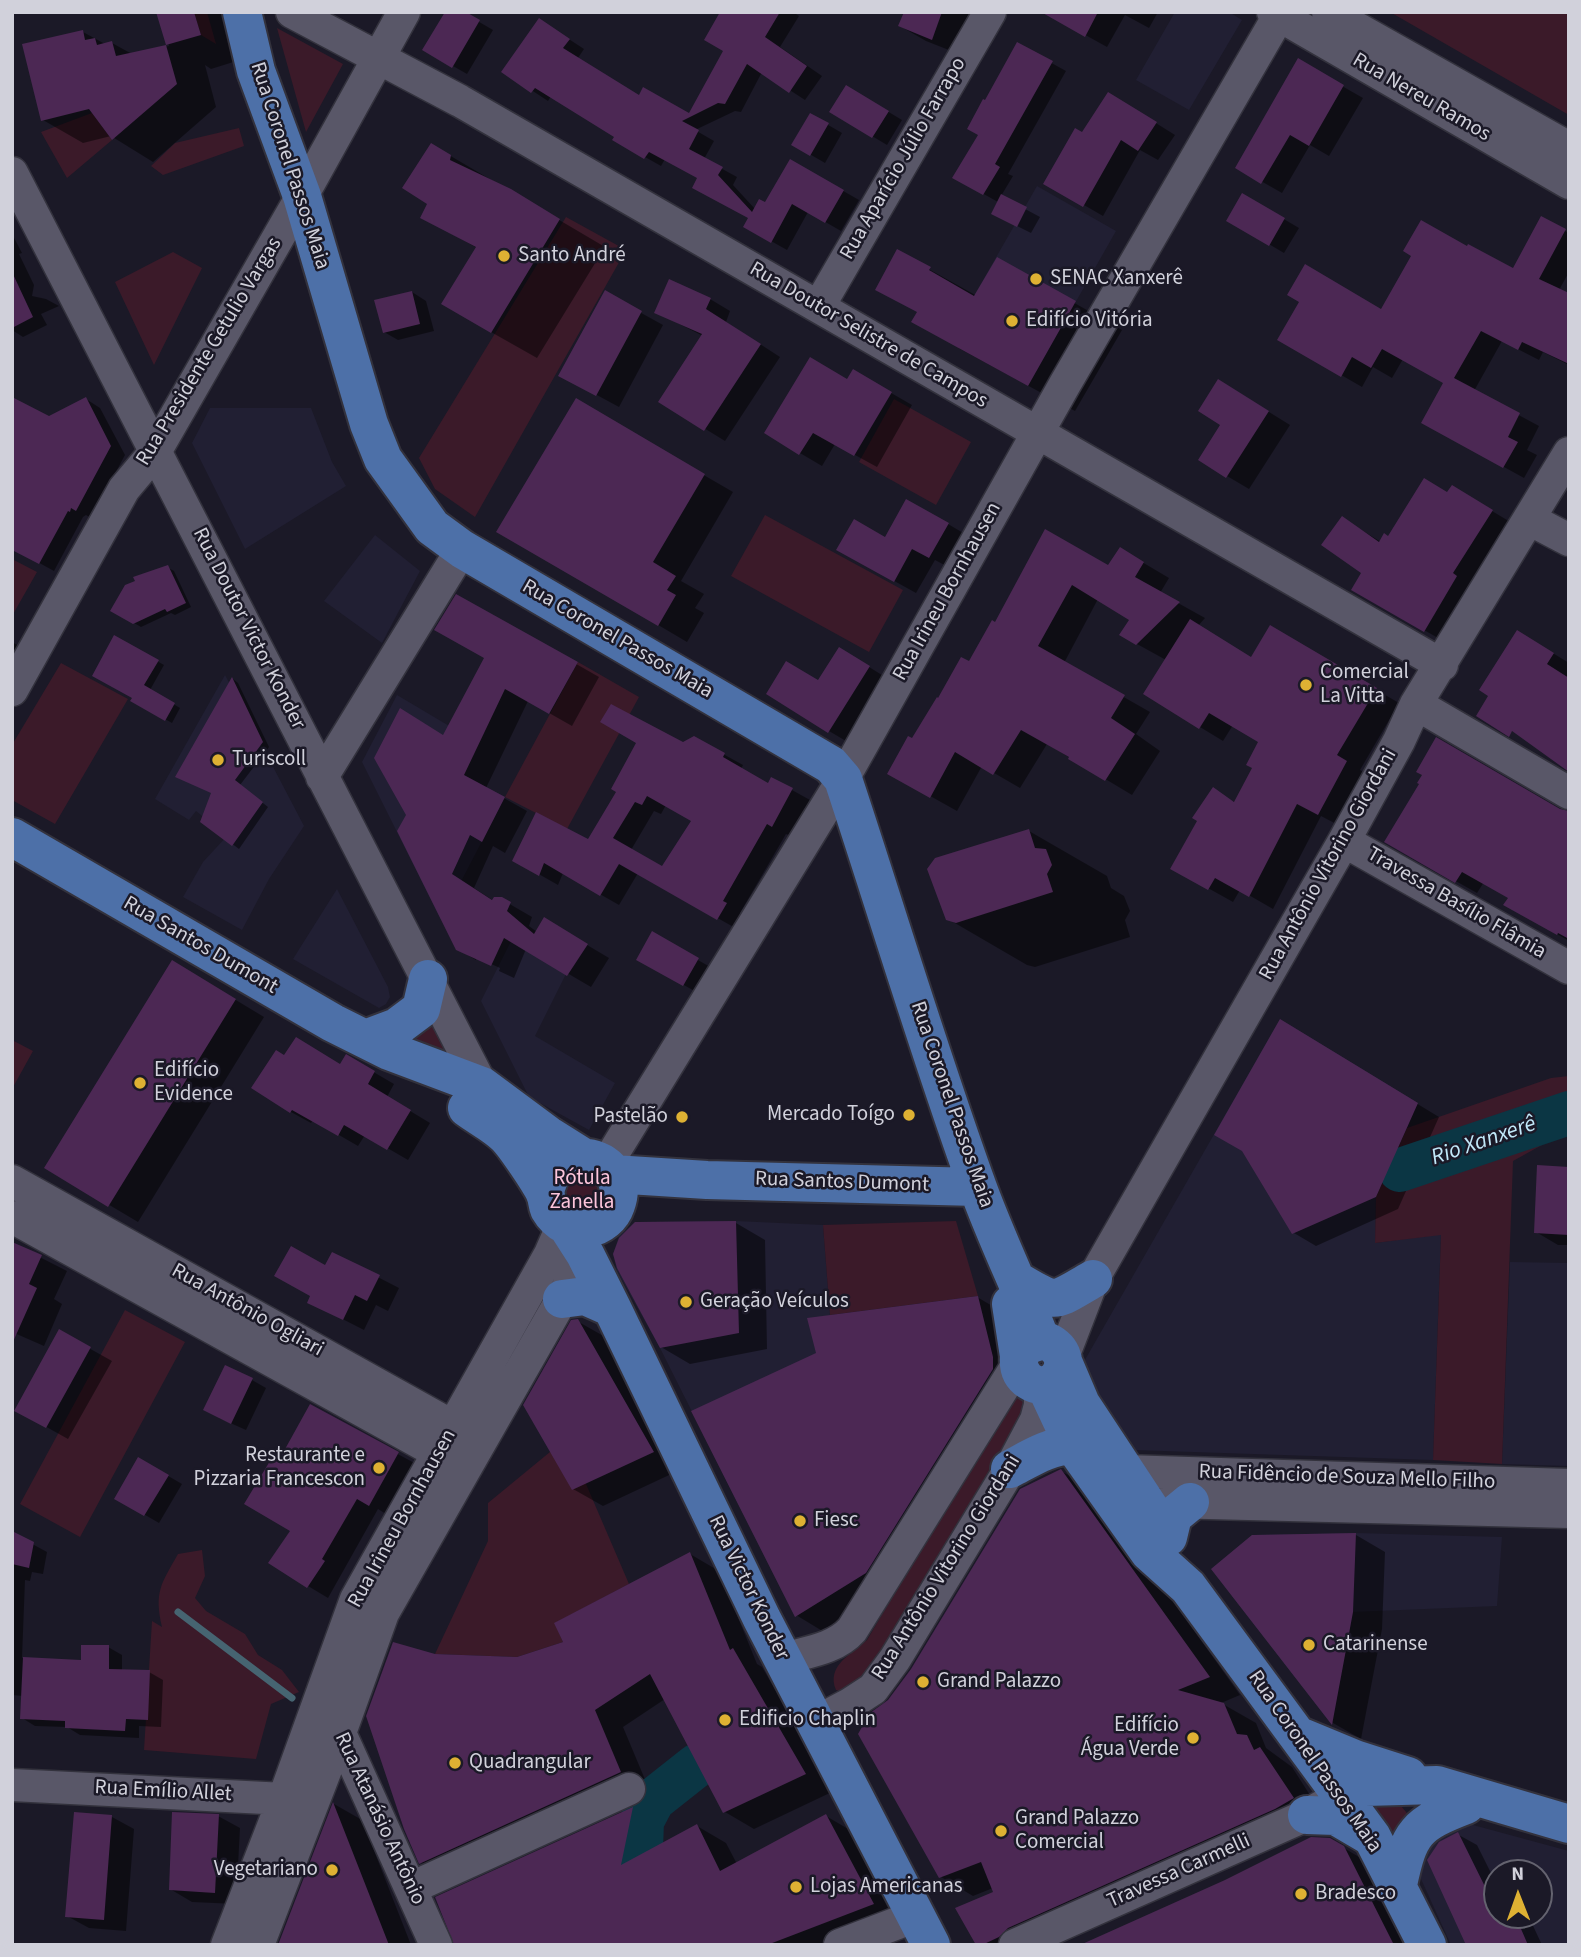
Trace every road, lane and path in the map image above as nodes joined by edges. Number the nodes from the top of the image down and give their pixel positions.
1 (242, 12) edge
2 (292, 12) edge
3 (404, 12) edge
4 (990, 12) edge
5 (1328, 12) edge
6 (1278, 13) edge
7 (379, 56) junction
8 (1429, 86) junction
9 (1564, 163) edge
10 (12, 173) edge
11 (302, 196) junction
12 (819, 306) junction
13 (1037, 434) junction
14 (155, 452) junction
15 (1569, 453) edge
16 (1529, 519) junction
17 (1569, 541) edge
18 (462, 550) junction
19 (1442, 665) junction
20 (12, 690) edge
21 (1416, 704) junction
22 (322, 777) junction
23 (843, 779) junction
24 (1569, 793) edge
25 (12, 837) edge
26 (1344, 841) junction
27 (1569, 968) edge
28 (428, 979) junction
29 (377, 1045) junction
30 (482, 1086) junction
31 (506, 1137) junction
32 (12, 1181) edge
33 (977, 1187) junction
34 (44, 1199) junction
35 (586, 1203) junction
36 (19, 1221) edge
37 (139, 1251) junction
38 (1011, 1269) junction
39 (124, 1278) junction
40 (1093, 1279) junction
41 (236, 1305) junction
42 (612, 1308) junction
43 (517, 1312) junction
44 (553, 1314) junction
45 (221, 1332) junction
46 (1042, 1361) junction
47 (318, 1367) junction
48 (1073, 1445) junction
49 (453, 1459) junction
50 (1010, 1469) junction
51 (1135, 1486) junction
52 (1248, 1489) junction
53 (1559, 1498) edge
54 (1190, 1502) junction
55 (1168, 1536) junction
56 (1188, 1587) junction
57 (783, 1659) junction
58 (322, 1694) junction
59 (816, 1723) junction
60 (340, 1733) junction
61 (1296, 1735) junction
62 (12, 1785) edge
63 (629, 1789) dead end
64 (1467, 1798) junction
65 (299, 1799) junction
66 (1345, 1801) junction
67 (1307, 1815) junction
68 (1569, 1824) edge
69 (1371, 1838) junction
70 (1398, 1885) junction
71 (411, 1888) junction
72 (923, 1931) edge
73 (227, 1945) edge
74 (258, 1945) edge
75 (436, 1945) edge
76 (840, 1945) edge
77 (1015, 1945) edge
78 (1427, 1945) edge

1 - 11 main road, Rua Coronel Passos Maia
2 - 7 street, Rua Doutor Selistre de Campos
3 - 7 street, Rua Presidente Getulio Vargas
4 - 12 street, Rua Aparício Júlio Farrapo
5 - 8 street, Rua Nereu Ramos
6 - 8 street, Rua Nereu Ramos
6 - 13 street, Rua Irineu Bornhausen
7 - 11 street, Rua Presidente Getulio Vargas
7 - 12 street, Rua Doutor Selistre de Campos
8 - 9 street, Rua Nereu Ramos
10 - 14 street, Rua Doutor Victor Konder
11 - 14 street, Rua Presidente Getulio Vargas
11 - 18 main road, Rua Coronel Passos Maia
12 - 13 street, Rua Doutor Selistre de Campos
13 - 19 street, Rua Doutor Selistre de Campos
13 - 23 street, Rua Irineu Bornhausen
14 - 20 street, Rua Presidente Getulio Vargas
14 - 22 street, Rua Doutor Victor Konder
15 - 16 street, Rua Antônio Vitorino Giordani
16 - 17 street
16 - 19 street, Rua Antônio Vitorino Giordani
18 - 22 street
18 - 23 main road, Rua Coronel Passos Maia
19 - 21 street, Rua Antônio Vitorino Giordani
21 - 24 street
21 - 26 street, Rua Antônio Vitorino Giordani
22 - 28 street, Rua Doutor Victor Konder
23 - 33 main road, Rua Coronel Passos Maia
23 - 35 street, Rua Irineu Bornhausen
25 - 29 main road, Rua Santos Dumont
26 - 27 street, Travessa Basílio Flâmia
26 - 40 street, Rua Antônio Vitorino Giordani
28 - 29 main road
28 - 30 street, Rua Doutor Victor Konder
29 - 30 main road, Rua Santos Dumont
29 - 31 main road, Rua Santos Dumont
30 - 31 main road
30 - 35 main road, Rua Santos Dumont
31 - 35 main road, Rua Santos Dumont
32 - 34 street, Rua Antônio Ogliari
33 - 35 main road, Rua Santos Dumont
33 - 38 main road, Rua Coronel Passos Maia
34 - 36 street
34 - 37 street, Rua Antônio Ogliari
35 - 42 main road, Rua Victor Konder
35 - 43 street, Rua Irineu Bornhausen
35 - 44 street, Rua Irineu Bornhausen
36 - 39 street, Rua Antônio Ogliari
37 - 39 street
37 - 41 street, Rua Antônio Ogliari
38 - 40 main road
38 - 46 main road, Rua Coronel Passos Maia
39 - 45 street, Rua Antônio Ogliari
40 - 46 street, Rua Antônio Vitorino Giordani
41 - 45 street
41 - 47 street, Rua Antônio Ogliari
42 - 44 main road
42 - 57 main road, Rua Victor Konder
43 - 44 street
43 - 49 street, Rua Irineu Bornhausen
44 - 49 street, Rua Irineu Bornhausen
45 - 47 street, Rua Antônio Ogliari
46 - 48 main road, Rua Coronel Passos Maia
46 - 50 street, Rua Antônio Vitorino Giordani
46 - 51 main road, Rua Coronel Passos Maia
46 - 57 street, Rua Antônio Vitorino Giordani
47 - 49 street, Rua Antônio Ogliari
48 - 50 main road
48 - 51 main road
48 - 56 main road, Rua Coronel Passos Maia
49 - 58 street, Rua Irineu Bornhausen
49 - 60 street, Rua Irineu Bornhausen
50 - 59 street, Rua Antônio Vitorino Giordani
51 - 52 street, Rua Fidêncio de Souza Mello Filho
51 - 54 street, Rua Fidêncio de Souza Mello Filho
51 - 55 main road, Rua Coronel Passos Maia
52 - 53 street, Rua Fidêncio de Souza Mello Filho
52 - 54 street, Rua Fidêncio de Souza Mello Filho
54 - 55 main road
55 - 56 main road, Rua Coronel Passos Maia
56 - 61 main road, Rua Coronel Passos Maia
57 - 59 main road, Rua Victor Konder
58 - 60 street, Rua Atanásio Antônio
58 - 65 street, Rua Irineu Bornhausen
59 - 72 main road, Rua Victor Konder
60 - 65 street, Rua Irineu Bornhausen
60 - 71 street, Rua Atanásio Antônio
61 - 64 main road
61 - 66 main road, Rua Coronel Passos Maia
62 - 65 street, Rua Emílio Allet
63 - 71 street
64 - 66 main road
64 - 68 main road
64 - 70 main road
65 - 73 street, Rua Irineu Bornhausen
65 - 74 street, Rua Irineu Bornhausen
66 - 67 street, Travessa Carmelli
66 - 69 main road, Rua Coronel Passos Maia
67 - 69 main road
67 - 77 street, Travessa Carmelli
69 - 70 main road, Rua Coronel Passos Maia
70 - 78 main road, Rua Coronel Passos Maia
71 - 75 street, Rua Atanásio Antônio
72 - 76 street

